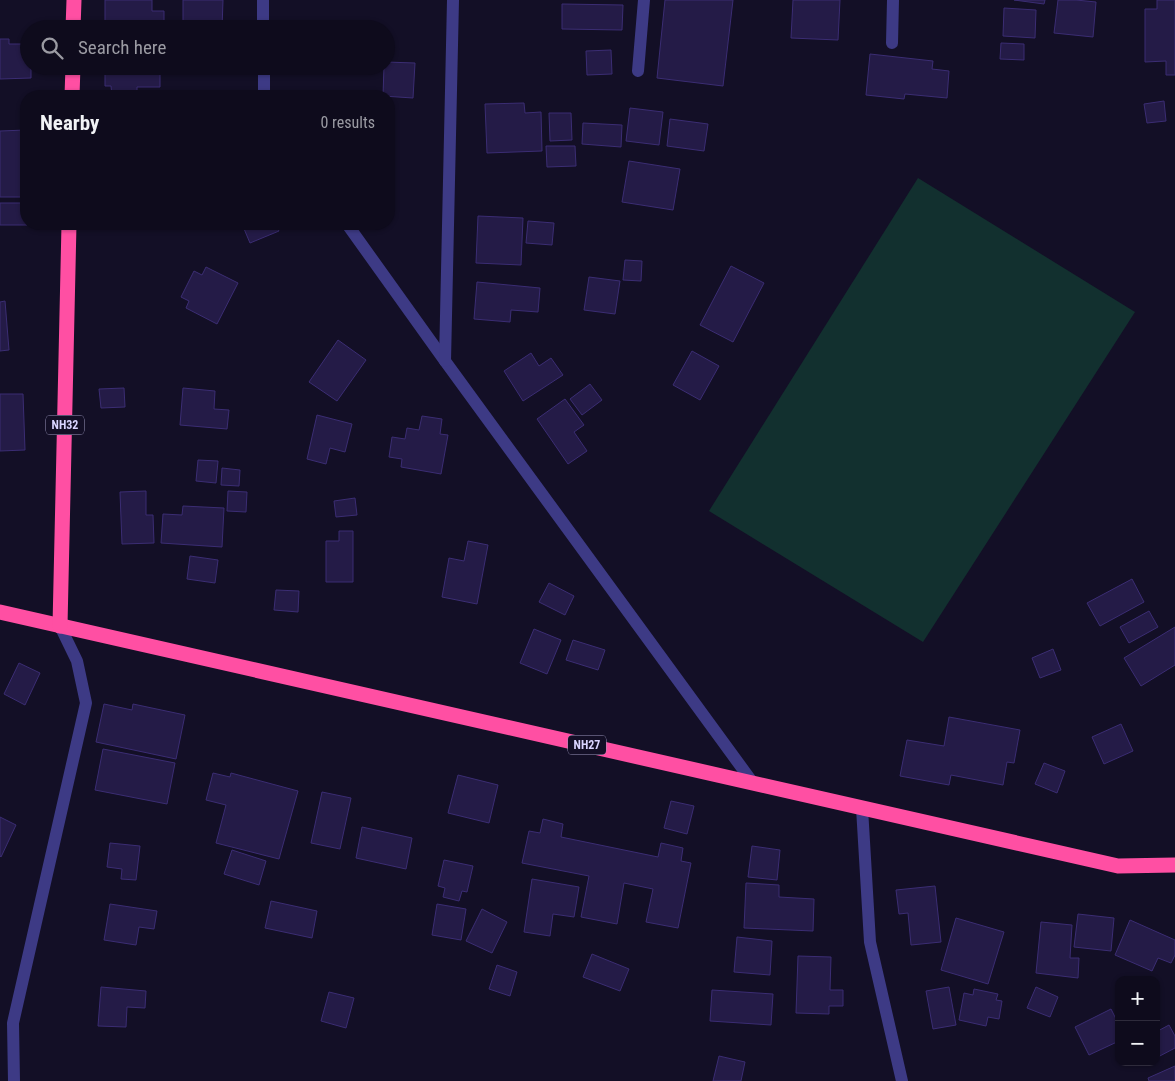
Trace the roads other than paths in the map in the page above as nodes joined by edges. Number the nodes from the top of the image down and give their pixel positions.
1 (74, 0) edge
2 (263, 0) edge
3 (454, 0) edge
4 (644, 0) edge
5 (893, 0) edge
6 (73, 20) edge
7 (263, 20) edge
8 (892, 43) dead end
9 (638, 71) dead end
10 (72, 75) edge
11 (264, 75) edge
12 (72, 90) edge
13 (264, 90) edge
14 (69, 230) edge
15 (351, 230) edge
16 (445, 361) junction
17 (0, 612) edge
18 (60, 626) junction
19 (753, 783) junction
20 (862, 808) junction
21 (1175, 866) edge
22 (17, 1080) edge
23 (902, 1081) edge

1 - 6 highway
2 - 7 street
3 - 16 street
4 - 9 street
5 - 8 street
10 - 12 highway
11 - 13 street
14 - 18 highway, NH32
15 - 16 street
16 - 19 street
17 - 18 highway, NH27
18 - 19 highway, NH27
18 - 22 street
19 - 20 highway, NH27
20 - 21 highway, NH27
20 - 23 street

